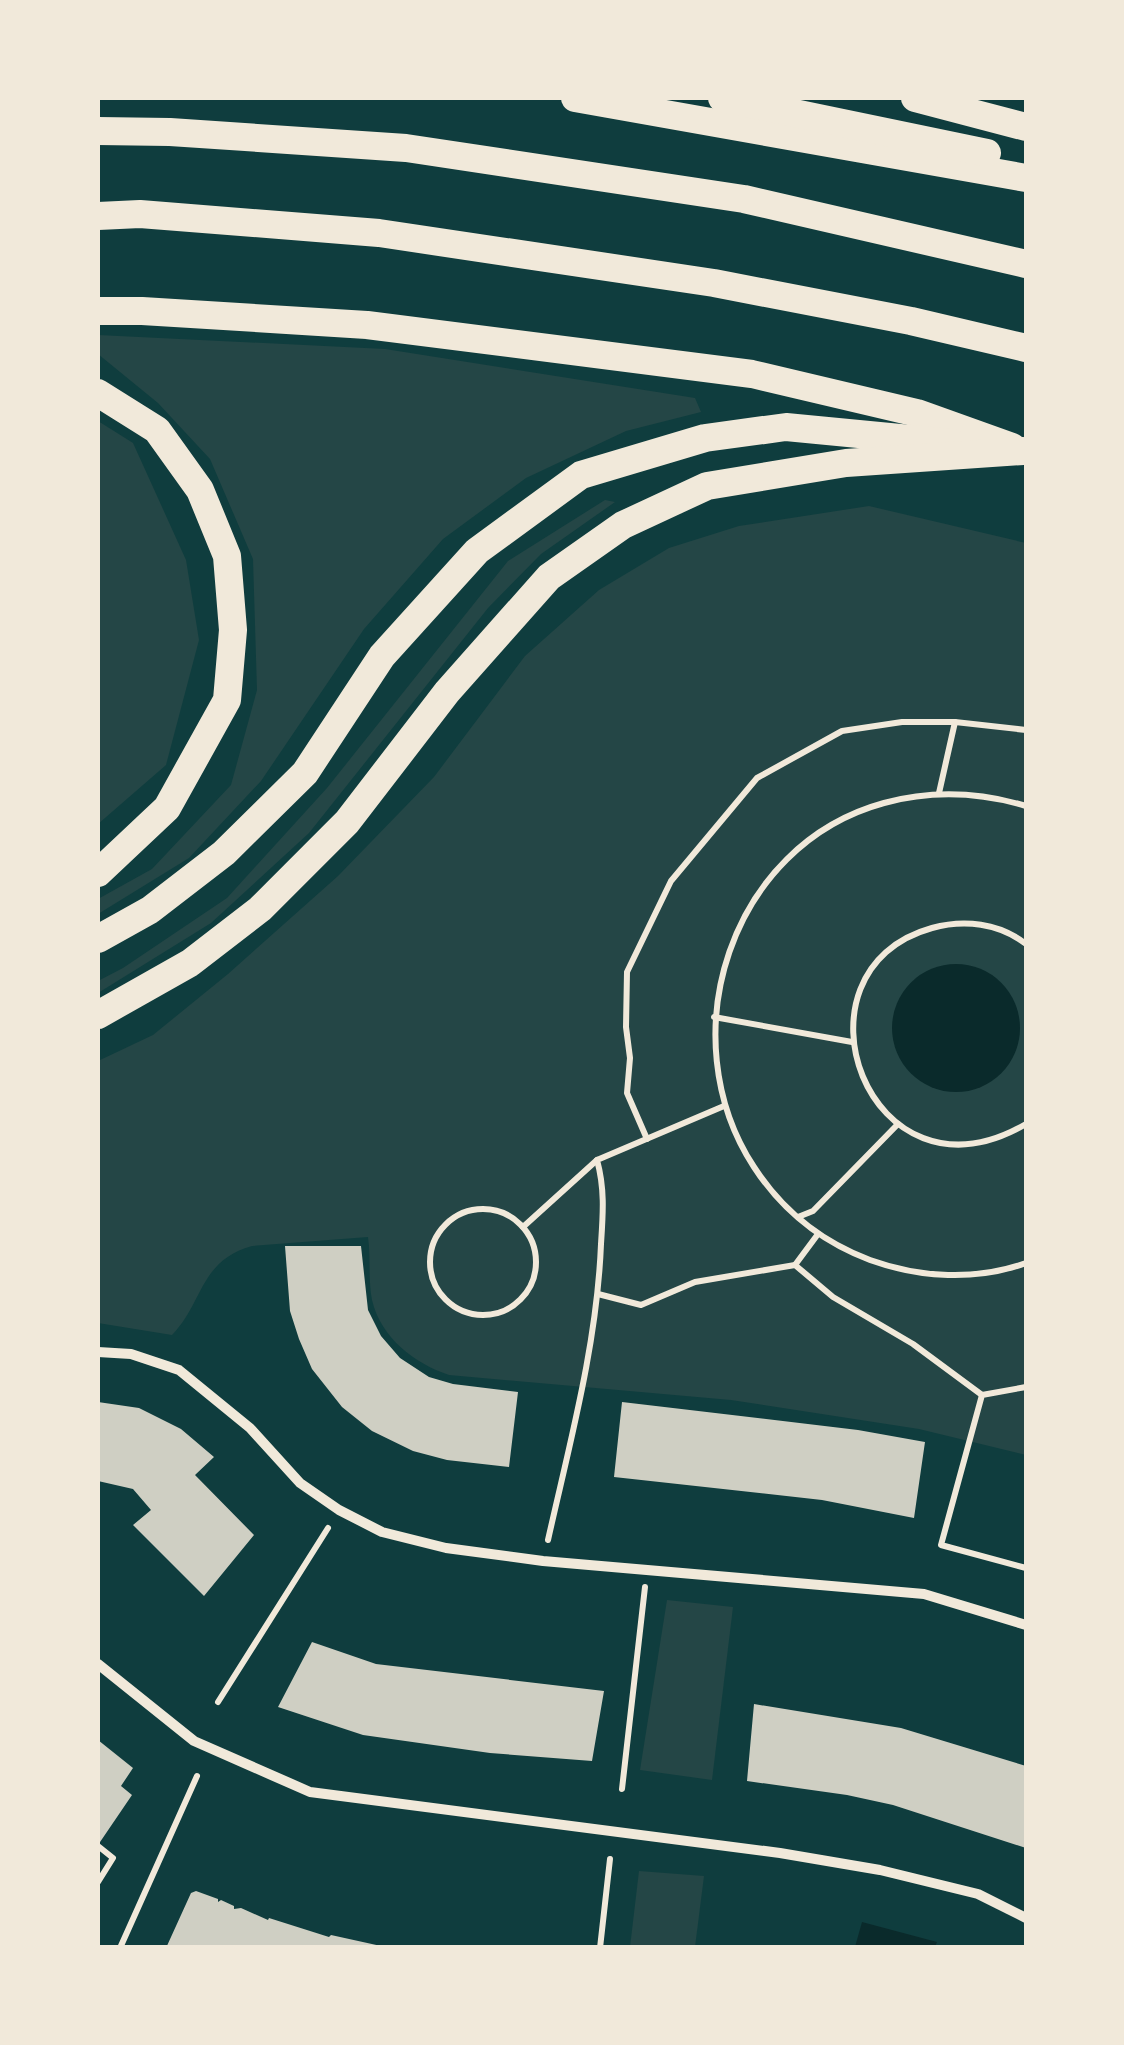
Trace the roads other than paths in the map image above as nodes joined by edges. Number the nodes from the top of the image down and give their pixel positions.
1 (575, 98) edge
2 (722, 98) edge
3 (915, 98) edge
4 (1026, 127) edge
5 (98, 131) edge
6 (1026, 164) edge
7 (1026, 178) edge
8 (98, 216) edge
9 (1026, 264) edge
10 (98, 301) edge
11 (98, 311) edge
12 (142, 311) junction
13 (1026, 348) edge
14 (98, 392) edge
15 (1024, 452) edge
16 (98, 873) edge
17 (98, 939) edge
18 (98, 1015) edge
19 (98, 1352) edge
20 (1026, 1624) edge
21 (98, 1664) edge
22 (1026, 1918) edge

1 - 7 highway
2 - 6 highway
3 - 4 highway
5 - 9 highway
8 - 13 highway
10 - 12 highway
11 - 12 highway
12 - 15 highway
14 - 16 highway
15 - 17 highway
15 - 18 highway
19 - 20 street
21 - 22 street

